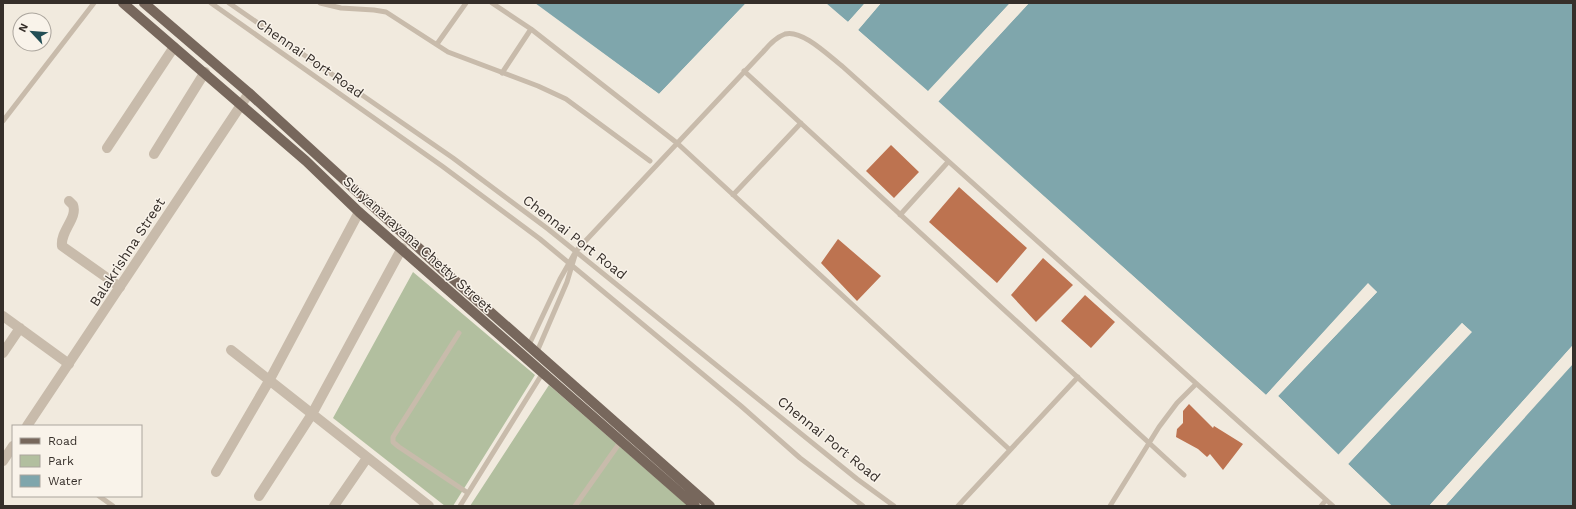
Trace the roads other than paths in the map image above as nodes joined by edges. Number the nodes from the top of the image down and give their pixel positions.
1 (94, 3) edge
2 (123, 3) edge
3 (144, 3) edge
4 (211, 3) edge
5 (229, 3) edge
6 (320, 3) edge
7 (466, 3) edge
8 (492, 3) edge
9 (531, 29) junction
10 (437, 44) junction
11 (174, 47) junction
12 (744, 71) junction
13 (205, 72) junction
14 (502, 73) junction
15 (249, 93) junction
16 (241, 104) junction
17 (3, 121) edge
18 (801, 123) junction
19 (677, 143) junction
20 (107, 148) dead end
21 (154, 154) dead end
22 (650, 161) dead end
23 (948, 162) junction
24 (733, 195) junction
25 (69, 201) dead end
26 (359, 212) junction
27 (900, 215) junction
28 (402, 248) junction
29 (576, 251) junction
30 (568, 262) junction
31 (573, 266) junction
32 (120, 287) junction
33 (3, 316) edge
34 (20, 328) junction
35 (459, 333) dead end
36 (528, 346) junction
37 (231, 350) dead end
38 (3, 353) edge
39 (536, 353) junction
40 (523, 356) junction
41 (69, 364) junction
42 (531, 364) junction
43 (542, 374) junction
44 (1078, 378) junction
45 (269, 380) junction
46 (1196, 384) junction
47 (312, 414) junction
48 (28, 425) edge
49 (622, 440) junction
50 (1149, 442) junction
51 (12, 448) edge
52 (1010, 450) junction
53 (367, 458) junction
54 (3, 461) edge
55 (216, 472) dead end
56 (1184, 475) dead end
57 (468, 493) junction
58 (259, 496) dead end
59 (100, 497) edge
60 (1326, 500) junction
61 (1113, 505) edge
62 (113, 506) edge
63 (334, 506) edge
64 (429, 506) edge
65 (460, 506) edge
66 (575, 506) edge
67 (695, 506) edge
68 (710, 506) edge
69 (863, 506) edge
70 (894, 506) edge
71 (958, 506) edge
72 (1321, 506) edge
73 (1333, 506) edge

1 - 17 lane
2 - 11 main road, Suryanarayana Chetty Street
3 - 15 main road, Suryanarayana Chetty Street
4 - 30 lane, Chennai Port Road
5 - 29 lane, Chennai Port Road
6 - 10 lane
7 - 10 lane
8 - 9 lane
9 - 14 lane
9 - 19 lane
10 - 14 lane
11 - 13 main road, Suryanarayana Chetty Street
11 - 20 street
12 - 18 lane
12 - 19 lane
12 - 23 lane
13 - 16 main road, Suryanarayana Chetty Street
13 - 21 street
14 - 22 lane
15 - 16 street, Balakrishna Street
15 - 36 main road, Suryanarayana Chetty Street
16 - 26 main road, Suryanarayana Chetty Street
16 - 32 street, Balakrishna Street
18 - 24 lane
18 - 27 lane
19 - 24 lane
19 - 29 lane
23 - 27 lane
23 - 46 lane
24 - 52 lane
25 - 32 street
26 - 28 main road, Suryanarayana Chetty Street
26 - 45 street
27 - 44 lane
28 - 40 main road, Suryanarayana Chetty Street
28 - 47 street
29 - 30 lane
29 - 31 lane
29 - 70 lane, Chennai Port Road
30 - 31 lane, Chennai Port Road
30 - 36 lane
31 - 39 lane
31 - 69 lane, Chennai Port Road
32 - 41 street, Balakrishna Street
33 - 34 street
34 - 38 street
34 - 41 street
35 - 57 lane
36 - 39 main road, Suryanarayana Chetty Street
36 - 40 lane
37 - 45 street
39 - 42 lane
39 - 68 main road, Suryanarayana Chetty Street
40 - 42 main road, Suryanarayana Chetty Street
41 - 48 street, Balakrishna Street
42 - 43 main road, Suryanarayana Chetty Street
43 - 49 main road, Suryanarayana Chetty Street
43 - 57 lane
44 - 50 lane
44 - 52 lane
45 - 47 street
45 - 55 street
46 - 50 lane
46 - 60 lane
47 - 53 street
47 - 58 street
49 - 66 lane
49 - 67 main road, Suryanarayana Chetty Street
50 - 56 lane
50 - 61 lane
51 - 54 street
52 - 71 lane
53 - 63 street
53 - 64 street
57 - 65 lane
59 - 62 lane
60 - 72 lane
60 - 73 lane

